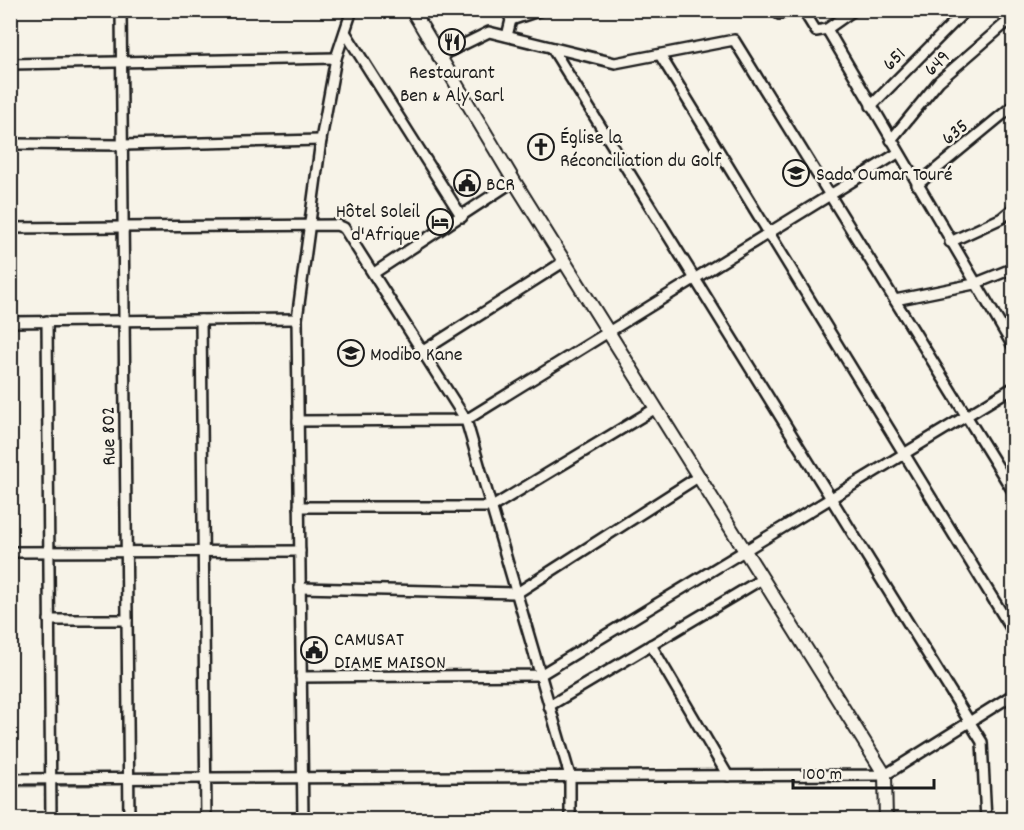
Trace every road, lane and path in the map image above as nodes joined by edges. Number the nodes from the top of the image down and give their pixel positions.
1 (121, 10) edge
2 (352, 10) edge
3 (412, 10) edge
4 (541, 10) edge
5 (777, 10) edge
6 (792, 10) edge
7 (803, 10) edge
8 (854, 10) edge
9 (966, 10) edge
10 (508, 15) edge
11 (1014, 16) edge
12 (827, 29) junction
13 (345, 32) junction
14 (507, 36) junction
15 (552, 48) junction
16 (660, 55) junction
17 (438, 57) junction
18 (336, 58) junction
19 (122, 62) junction
20 (10, 64) edge
21 (1014, 105) edge
22 (871, 106) junction
23 (321, 140) junction
24 (891, 140) junction
25 (10, 144) edge
26 (123, 145) junction
27 (898, 153) junction
28 (514, 181) junction
29 (917, 185) junction
30 (830, 195) junction
31 (1014, 208) edge
32 (462, 217) junction
33 (310, 225) junction
34 (123, 227) junction
35 (10, 228) edge
36 (769, 233) junction
37 (950, 242) junction
38 (565, 261) junction
39 (1014, 268) edge
40 (374, 273) junction
41 (695, 278) junction
42 (974, 284) junction
43 (895, 300) junction
44 (297, 319) junction
45 (201, 320) junction
46 (46, 321) junction
47 (124, 321) junction
48 (10, 322) edge
49 (609, 332) junction
50 (1014, 348) edge
51 (423, 351) junction
52 (1014, 387) edge
53 (656, 408) junction
54 (966, 416) junction
55 (466, 420) junction
56 (298, 421) junction
57 (904, 453) junction
58 (698, 477) junction
59 (1014, 492) edge
60 (831, 498) junction
61 (299, 507) junction
62 (492, 507) junction
63 (203, 551) junction
64 (300, 551) junction
65 (745, 551) junction
66 (10, 552) edge
67 (49, 552) junction
68 (126, 552) junction
69 (762, 579) junction
70 (300, 588) junction
71 (517, 593) junction
72 (49, 620) junction
73 (127, 620) junction
74 (1014, 633) edge
75 (651, 645) junction
76 (540, 675) junction
77 (301, 677) junction
78 (1014, 694) edge
79 (549, 706) junction
80 (969, 722) junction
81 (885, 775) junction
82 (570, 776) junction
83 (728, 776) junction
84 (206, 778) junction
85 (302, 778) junction
86 (10, 779) edge
87 (51, 779) junction
88 (128, 779) junction
89 (51, 819) edge
90 (129, 819) edge
91 (206, 819) edge
92 (303, 819) edge
93 (570, 819) edge
94 (886, 819) edge
95 (986, 819) edge

1 - 19 street, Rue 802
2 - 13 street
3 - 17 street
4 - 10 street
5 - 6 street
7 - 12 street
8 - 12 street
9 - 22 street, 651
10 - 14 street
11 - 24 street, 649
12 - 22 street
13 - 18 street
13 - 32 street
14 - 15 street
14 - 17 street
15 - 16 street
15 - 41 street
16 - 30 street
16 - 36 street
17 - 28 street
18 - 19 street
18 - 23 street
19 - 20 street
19 - 26 street, Rue 802
21 - 29 street, 635
22 - 24 street
23 - 26 street
23 - 33 street
24 - 27 street
25 - 26 street
26 - 34 street, Rue 802
27 - 29 street
27 - 30 street
28 - 32 street
28 - 38 street
29 - 37 street
30 - 36 street
30 - 43 street
31 - 37 street
32 - 40 street
33 - 34 street
33 - 40 street
33 - 44 street
34 - 35 street
34 - 47 street, Rue 802
36 - 41 street
36 - 57 street
37 - 42 street
38 - 49 street
38 - 51 street
39 - 42 street
40 - 51 street
41 - 49 street
41 - 60 street
42 - 43 street
42 - 50 street
43 - 54 street
44 - 45 street
44 - 56 street
45 - 47 street
45 - 63 street
46 - 47 street
46 - 48 street
46 - 67 street
47 - 68 street, Rue 802
49 - 53 street
49 - 55 street
51 - 55 street
52 - 54 street
53 - 58 street
53 - 62 street
54 - 57 street
54 - 59 street
55 - 56 street
55 - 62 street
56 - 61 street
57 - 60 street
57 - 74 street
58 - 65 street
58 - 71 street
60 - 65 street
60 - 80 street
61 - 62 street
61 - 64 street
62 - 71 street
63 - 64 street
63 - 68 street
63 - 84 street
64 - 70 street
65 - 69 street
65 - 76 street
66 - 67 street
67 - 68 street
67 - 72 street
68 - 73 street, Rue 802
69 - 75 street
69 - 81 street
70 - 71 street
70 - 77 street
71 - 76 street
72 - 73 street
72 - 87 street
73 - 88 street, Rue 802
75 - 79 street
75 - 83 street
76 - 77 street
76 - 79 street
77 - 85 street
78 - 80 street
79 - 82 street
80 - 81 street
80 - 95 street
81 - 83 street
81 - 94 street
82 - 83 street
82 - 85 street
82 - 93 street
84 - 85 street
84 - 88 street
84 - 91 street
85 - 92 street
86 - 87 street
87 - 88 street
87 - 89 street
88 - 90 street, Rue 802

